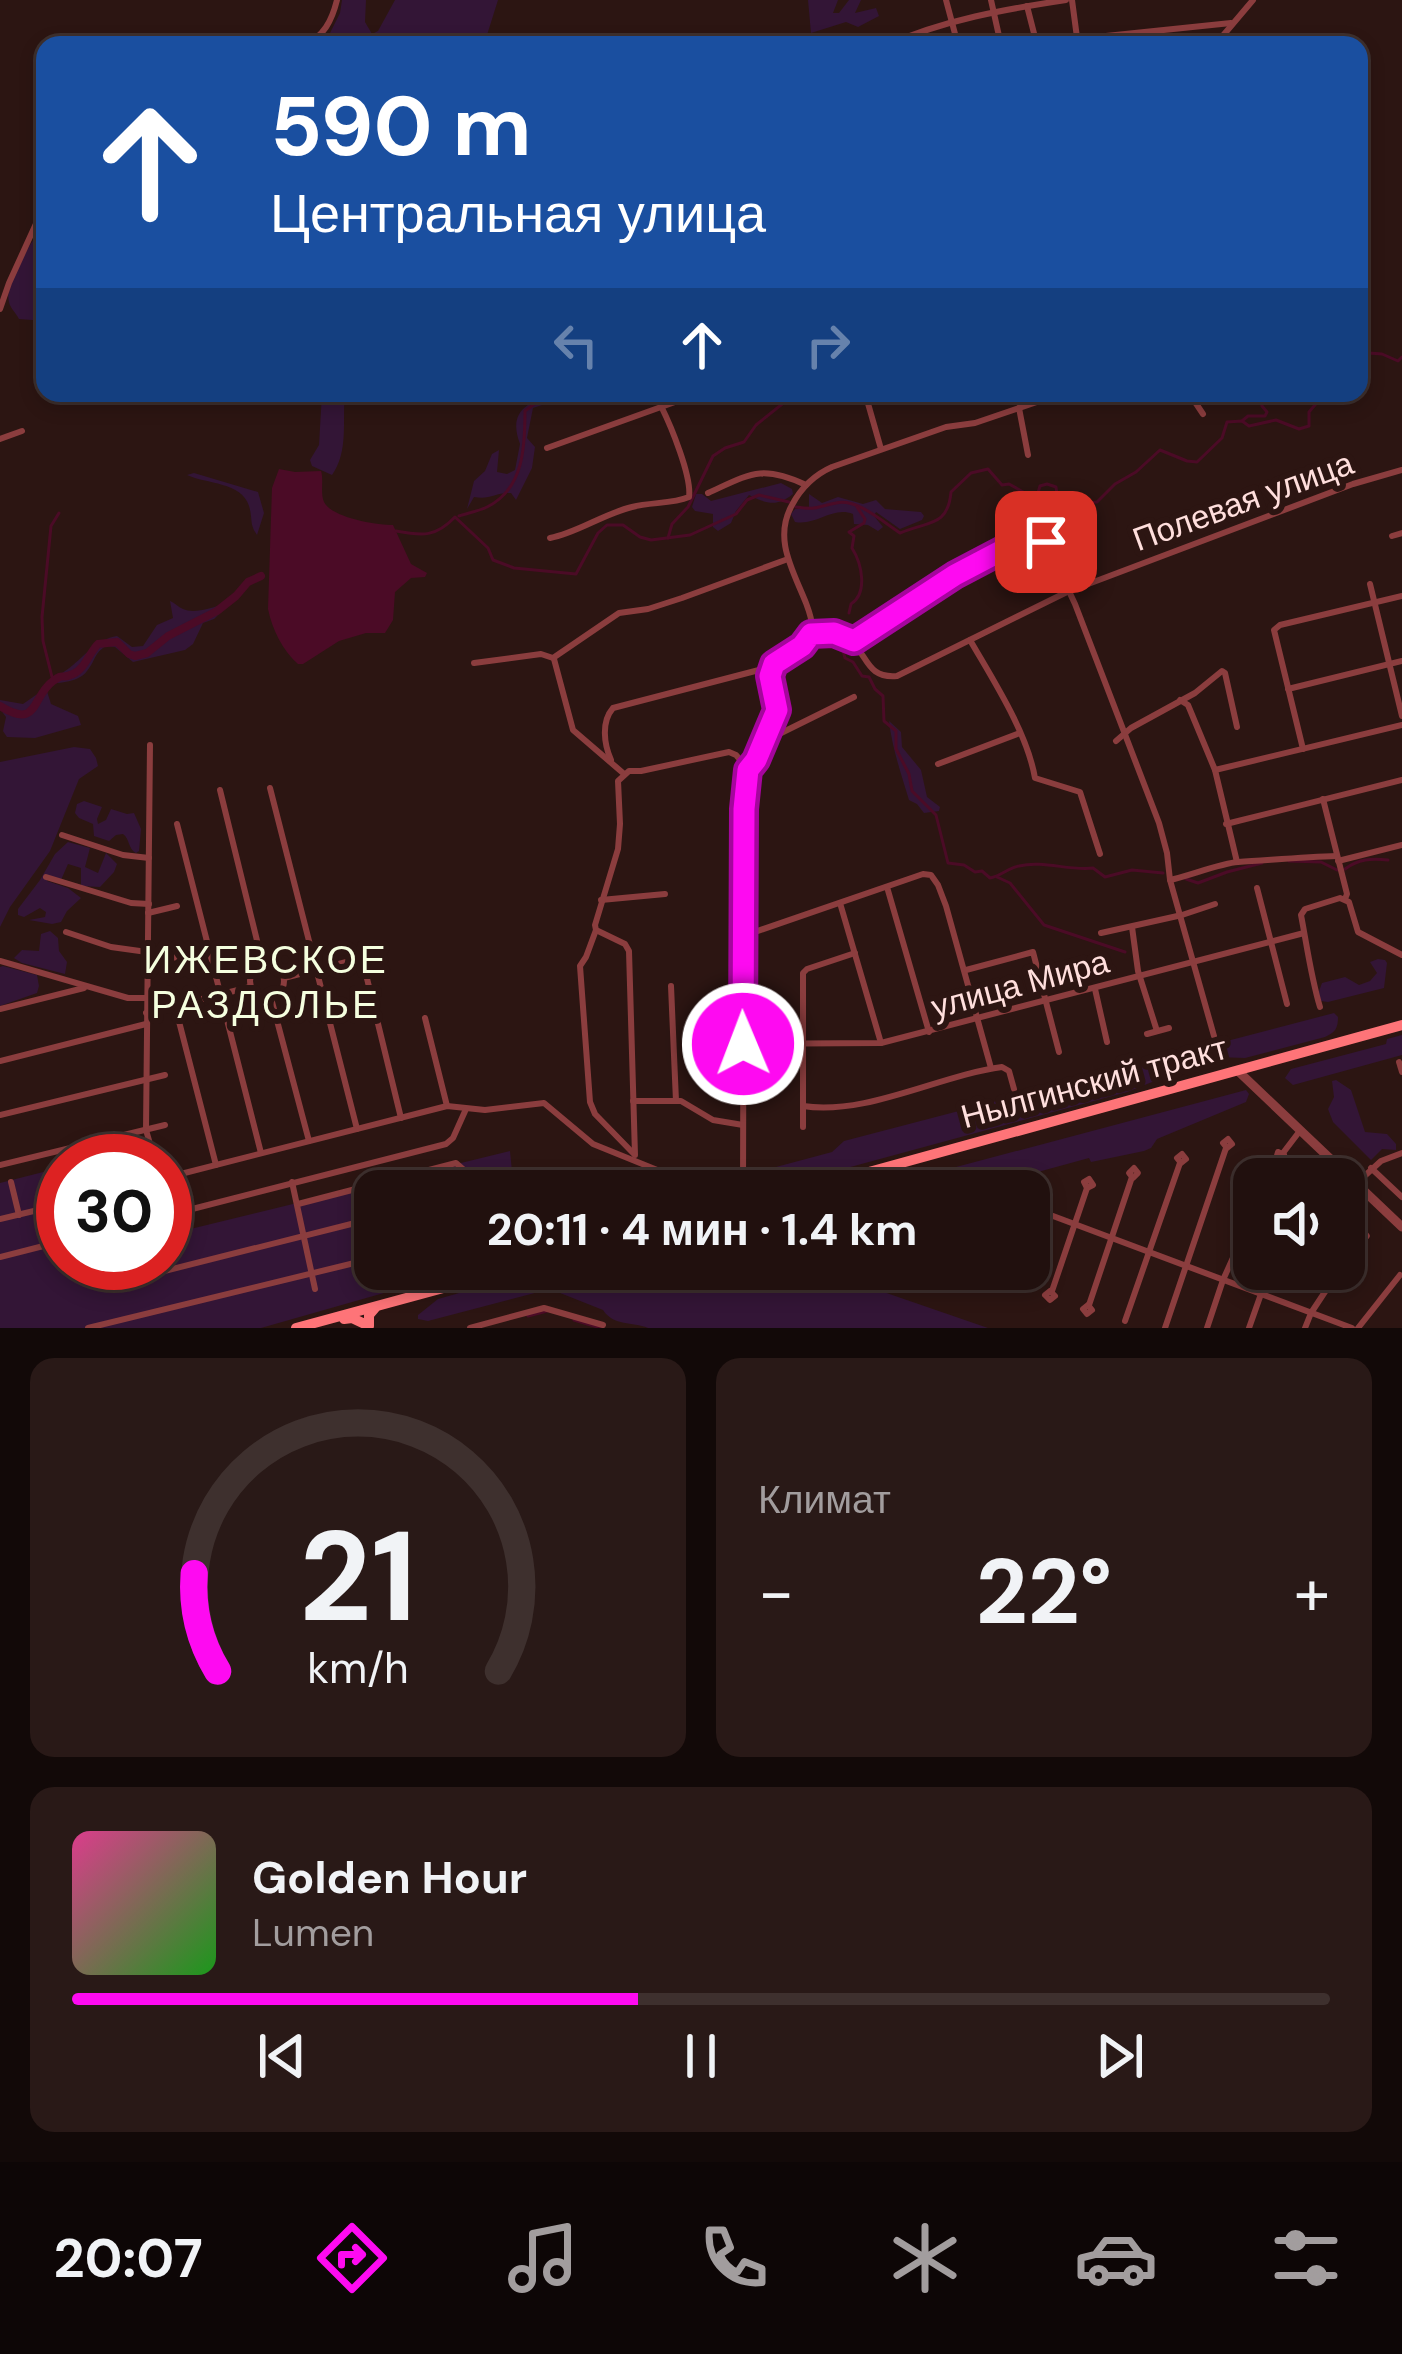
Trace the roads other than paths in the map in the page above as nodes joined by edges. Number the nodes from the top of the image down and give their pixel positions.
1 (337, 0) edge
2 (946, 0) edge
3 (991, 0) edge
4 (1069, 0) edge
5 (1253, 0) edge
6 (1027, 6) junction
7 (993, 13) junction
8 (1231, 23) junction
9 (952, 24) junction
10 (319, 36) edge
11 (921, 36) edge
12 (955, 36) edge
13 (999, 36) edge
14 (1036, 36) edge
15 (1076, 36) edge
16 (1126, 36) edge
17 (1222, 36) edge
18 (36, 224) edge
19 (0, 310) edge
20 (674, 402) edge
21 (868, 402) edge
22 (1035, 402) edge
23 (1195, 402) edge
24 (662, 406) junction
25 (1019, 407) junction
26 (1203, 414) dead end
27 (22, 431) dead end
28 (0, 439) edge
29 (547, 448) dead end
30 (881, 449) junction
31 (1028, 455) dead end
32 (1402, 470) edge
33 (806, 485) junction
34 (708, 493) dead end
35 (550, 538) dead end
36 (788, 559) junction
37 (1370, 584) dead end
38 (1067, 592) junction
39 (1402, 596) edge
40 (1375, 603) junction
41 (811, 634) junction
42 (970, 640) junction
43 (854, 641) junction
44 (554, 658) junction
45 (1402, 662) edge
46 (474, 663) dead end
47 (1389, 665) junction
48 (771, 669) junction
49 (1288, 689) junction
50 (854, 697) dead end
51 (1180, 700) junction
52 (1402, 716) edge
53 (1402, 725) edge
54 (1237, 727) dead end
55 (1020, 733) junction
56 (1124, 734) junction
57 (764, 741) junction
58 (1117, 741) dead end
59 (150, 745) dead end
60 (1303, 749) junction
61 (611, 760) junction
62 (938, 764) dead end
63 (748, 770) junction
64 (1215, 770) junction
65 (623, 773) junction
66 (1402, 781) edge
67 (270, 788) dead end
68 (220, 790) dead end
69 (1323, 799) junction
70 (177, 824) dead end
71 (1226, 824) junction
72 (62, 835) dead end
73 (1402, 845) edge
74 (1100, 854) dead end
75 (149, 858) junction
76 (1338, 858) junction
77 (1237, 862) junction
78 (46, 878) dead end
79 (1170, 880) junction
80 (886, 887) junction
81 (1257, 888) dead end
82 (664, 894) dead end
83 (1345, 899) junction
84 (601, 900) junction
85 (840, 903) junction
86 (1216, 904) dead end
87 (177, 906) dead end
88 (148, 909) junction
89 (1182, 915) junction
90 (1132, 927) junction
91 (596, 930) junction
92 (66, 932) dead end
93 (1101, 933) dead end
94 (1304, 933) junction
95 (743, 936) junction
96 (1270, 942) junction
97 (208, 949) junction
98 (147, 952) junction
99 (855, 952) junction
100 (1402, 955) edge
101 (0, 962) edge
102 (1192, 963) junction
103 (147, 964) junction
104 (262, 964) junction
105 (316, 970) junction
106 (966, 970) junction
107 (1141, 977) junction
108 (284, 978) junction
109 (671, 986) dead end
110 (88, 987) junction
111 (250, 987) junction
112 (1095, 988) junction
113 (220, 994) junction
114 (146, 998) junction
115 (271, 998) junction
116 (1047, 1001) junction
117 (1287, 1004) dead end
118 (175, 1006) junction
119 (1320, 1007) dead end
120 (0, 1009) edge
121 (146, 1013) junction
122 (425, 1018) dead end
123 (980, 1019) junction
124 (146, 1024) junction
125 (1402, 1025) edge
126 (1169, 1028) dead end
127 (929, 1032) junction
128 (1214, 1036) dead end
129 (1107, 1042) dead end
130 (881, 1043) junction
131 (743, 1044) junction
132 (802, 1045) junction
133 (1059, 1052) dead end
134 (0, 1061) edge
135 (1399, 1062) edge
136 (991, 1068) junction
137 (1238, 1071) junction
138 (1402, 1072) edge
139 (164, 1075) dead end
140 (146, 1078) junction
141 (1014, 1089) dead end
142 (633, 1101) junction
143 (676, 1101) junction
144 (447, 1106) junction
145 (803, 1106) junction
146 (466, 1108) junction
147 (0, 1115) edge
148 (401, 1118) junction
149 (165, 1125) dead end
150 (742, 1125) junction
151 (802, 1126) dead end
152 (357, 1129) junction
153 (1301, 1129) junction
154 (146, 1130) junction
155 (147, 1134) edge
156 (309, 1141) junction
157 (1226, 1148) dead end
158 (261, 1153) junction
159 (1402, 1153) edge
160 (1280, 1158) edge
161 (1332, 1158) edge
162 (637, 1159) junction
163 (1180, 1163) dead end
164 (0, 1165) edge
165 (216, 1165) junction
166 (1371, 1168) junction
167 (429, 1170) edge
168 (463, 1170) edge
169 (661, 1170) edge
170 (742, 1170) edge
171 (877, 1170) edge
172 (192, 1171) edge
173 (1365, 1175) edge
174 (1132, 1177) dead end
175 (11, 1181) dead end
176 (292, 1182) junction
177 (1087, 1188) dead end
178 (354, 1189) edge
179 (1365, 1190) edge
180 (1402, 1197) edge
181 (298, 1204) junction
182 (192, 1209) edge
183 (36, 1211) edge
184 (20, 1215) junction
185 (1050, 1215) edge
186 (0, 1220) edge
187 (354, 1223) edge
188 (1073, 1224) junction
189 (1402, 1227) edge
190 (302, 1237) junction
191 (1111, 1238) junction
192 (36, 1248) edge
193 (1149, 1252) junction
194 (0, 1257) edge
195 (1233, 1258) edge
196 (354, 1263) edge
197 (192, 1264) edge
198 (1186, 1266) junction
199 (312, 1274) junction
200 (1400, 1274) edge
201 (1223, 1280) junction
202 (315, 1289) dead end
203 (436, 1290) edge
204 (1264, 1290) edge
205 (1326, 1290) edge
206 (1052, 1291) dead end
207 (1261, 1294) junction
208 (1089, 1305) dead end
209 (377, 1306) junction
210 (357, 1311) junction
211 (1310, 1313) junction
212 (603, 1325) edge
213 (1124, 1326) edge
214 (370, 1327) edge
215 (88, 1328) edge
216 (296, 1328) edge
217 (308, 1328) edge
218 (470, 1328) edge
219 (1166, 1328) edge
220 (1207, 1328) edge
221 (1250, 1328) edge
222 (1305, 1328) edge
223 (1355, 1328) edge

1 - 10 street
2 - 9 street
3 - 7 street
4 - 6 street
4 - 15 street
5 - 8 street
6 - 7 street
6 - 14 street
7 - 9 street
7 - 13 street
8 - 16 street
8 - 17 street
9 - 11 street
9 - 12 street
18 - 19 street
20 - 24 street
21 - 30 street
22 - 25 street
23 - 26 street
24 - 29 street
24 - 35 street
25 - 30 street
25 - 31 street
27 - 28 street
30 - 33 street
32 - 38 street, Полевая улица
33 - 34 street
33 - 36 street
36 - 41 street
36 - 44 street
37 - 40 street
38 - 42 street, Полевая улица
38 - 43 street
38 - 56 street
39 - 40 street
40 - 47 street
40 - 49 street
41 - 43 street
41 - 48 street
42 - 43 street, Полевая улица
42 - 55 street
44 - 46 street
44 - 61 street
45 - 47 street
47 - 49 street
47 - 52 street
48 - 57 street
48 - 61 street
49 - 60 street
50 - 57 street
51 - 54 street
51 - 56 street
51 - 64 street
53 - 60 street
55 - 62 street
55 - 74 street
56 - 58 street
56 - 79 street
57 - 63 street
59 - 75 street
60 - 64 street
61 - 65 street
63 - 65 street
63 - 95 street
64 - 71 street
65 - 84 street
66 - 69 street
67 - 105 street
68 - 104 street
69 - 71 street
69 - 76 street
70 - 97 street
71 - 77 street
72 - 75 street
73 - 76 street
75 - 88 street
76 - 77 street
76 - 83 street
77 - 79 street
78 - 88 street
79 - 89 street
80 - 85 street
80 - 106 street
80 - 127 street
81 - 96 street
82 - 84 street
83 - 94 street
83 - 100 street
84 - 91 street
85 - 95 street
85 - 99 street
86 - 89 street
87 - 88 street
88 - 98 street
89 - 90 street
89 - 102 street
90 - 93 street
90 - 107 street
91 - 142 street
91 - 162 street
92 - 98 street
94 - 96 street, улица Мира
94 - 119 street
95 - 131 street
96 - 102 street, улица Мира
96 - 117 street
97 - 103 street
97 - 113 street
98 - 103 street
99 - 130 street
99 - 132 street
101 - 110 street
102 - 107 street, улица Мира
102 - 128 street
103 - 114 street
104 - 108 street
104 - 111 street
105 - 108 street
105 - 148 street
105 - 152 street
106 - 116 street
106 - 123 street
107 - 112 street, улица Мира
107 - 126 street
108 - 115 street
109 - 143 street
110 - 114 street
110 - 120 street
111 - 113 street
111 - 115 street
112 - 116 street, улица Мира
112 - 129 street
113 - 118 street
113 - 158 street
114 - 121 street
115 - 156 street
116 - 123 street, улица Мира
116 - 133 street
118 - 121 street
118 - 165 street
121 - 124 street
122 - 144 street
123 - 127 street, улица Мира
123 - 136 street
124 - 134 street
124 - 140 street
125 - 137 main road, Нылгинский тракт
127 - 130 street, улица Мира
130 - 132 street, улица Мира
131 - 132 street, улица Мира
131 - 150 street
132 - 145 street
135 - 138 street
136 - 141 street
136 - 145 street
137 - 153 street
137 - 171 main road, Нылгинский тракт
139 - 140 street
140 - 147 street
140 - 154 street
142 - 143 street
142 - 162 street
143 - 150 street
144 - 146 street
144 - 148 street
145 - 151 street
146 - 162 street
146 - 176 street
148 - 152 street
149 - 154 street
150 - 170 street
152 - 156 street
153 - 160 street
153 - 161 street
154 - 155 street
154 - 164 street
156 - 158 street
157 - 198 street
158 - 165 street
159 - 166 street
162 - 169 street
163 - 193 street
165 - 172 street
166 - 173 street
166 - 180 street
167 - 168 street
174 - 191 street
175 - 184 street
176 - 181 street
176 - 182 street
177 - 188 street
178 - 181 street
179 - 189 street
181 - 190 street
183 - 184 street
184 - 186 street
185 - 188 street
187 - 190 street
188 - 191 street
188 - 206 street
190 - 197 street
190 - 199 street
191 - 193 street
191 - 208 street
192 - 194 street
193 - 198 street
193 - 213 street
195 - 201 street
196 - 199 street
198 - 201 street
198 - 219 street
199 - 202 street
199 - 215 street
200 - 223 street
201 - 207 street
201 - 220 street
203 - 209 main road
204 - 207 street
205 - 211 street
207 - 211 street
207 - 221 street
209 - 210 main road
209 - 214 main road
210 - 214 street
210 - 216 main road
211 - 222 street
211 - 223 street
212 - 218 street
214 - 217 main road

